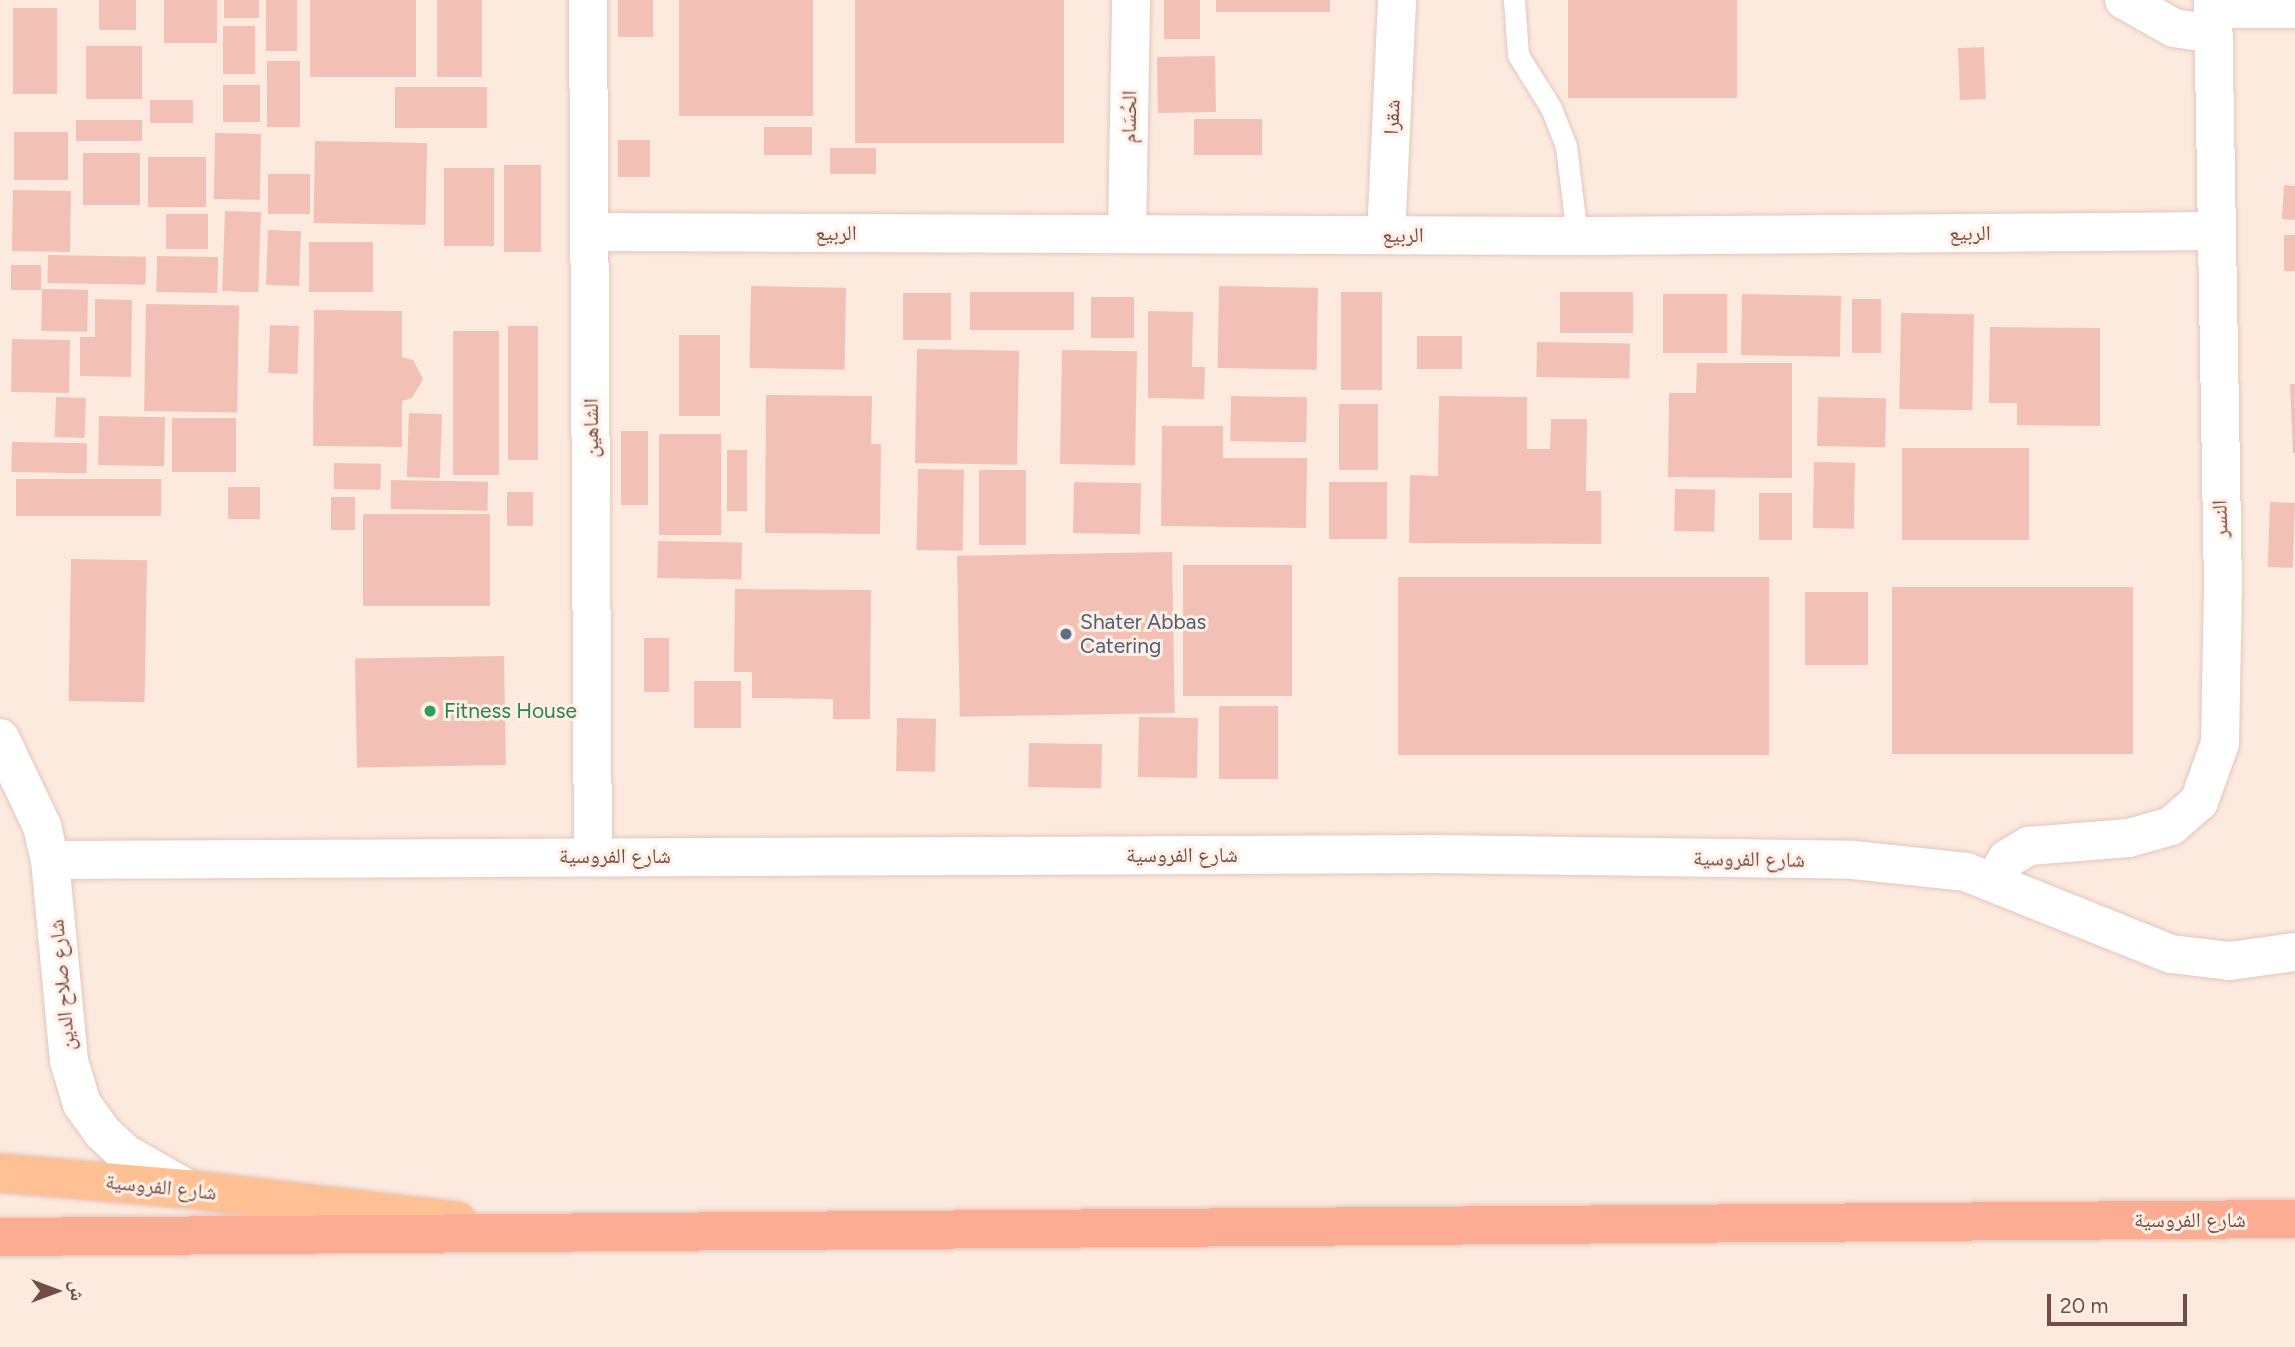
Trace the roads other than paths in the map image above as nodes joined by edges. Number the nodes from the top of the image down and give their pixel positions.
1 (588, 0) edge
2 (1131, 0) edge
3 (1397, 0) edge
4 (1514, 0) edge
5 (2124, 0) edge
6 (2295, 9) edge
7 (2214, 14) edge
8 (2217, 231) junction
9 (589, 232) junction
10 (1127, 234) junction
11 (1386, 235) junction
12 (1577, 236) junction
13 (0, 738) edge
14 (593, 856) junction
15 (50, 860) junction
16 (1994, 880) junction
17 (2295, 952) edge
18 (0, 1173) edge
19 (187, 1189) junction
20 (2295, 1219) edge
21 (572, 1234) junction
22 (0, 1237) edge

1 - 9 street, الشاهين
2 - 10 street, الحُسَام
3 - 11 street, شقرا
4 - 12 lane
5 - 7 street
6 - 7 street
7 - 8 street, النسر
8 - 12 street, الربيع
8 - 16 street, النسر
9 - 10 street, الربيع
9 - 14 street, الشاهين
10 - 11 street, الربيع
11 - 12 street, الربيع
13 - 15 street, شارع صلاح الدين
14 - 15 street, شارع الفروسية
14 - 16 street, شارع الفروسية
15 - 19 street, شارع صلاح الدين
16 - 17 street, شارع الفروسية
18 - 19 main road, شارع الفروسية
19 - 21 main road, شارع الفروسية
20 - 21 highway, شارع الفروسية
21 - 22 highway, شارع الفروسية

